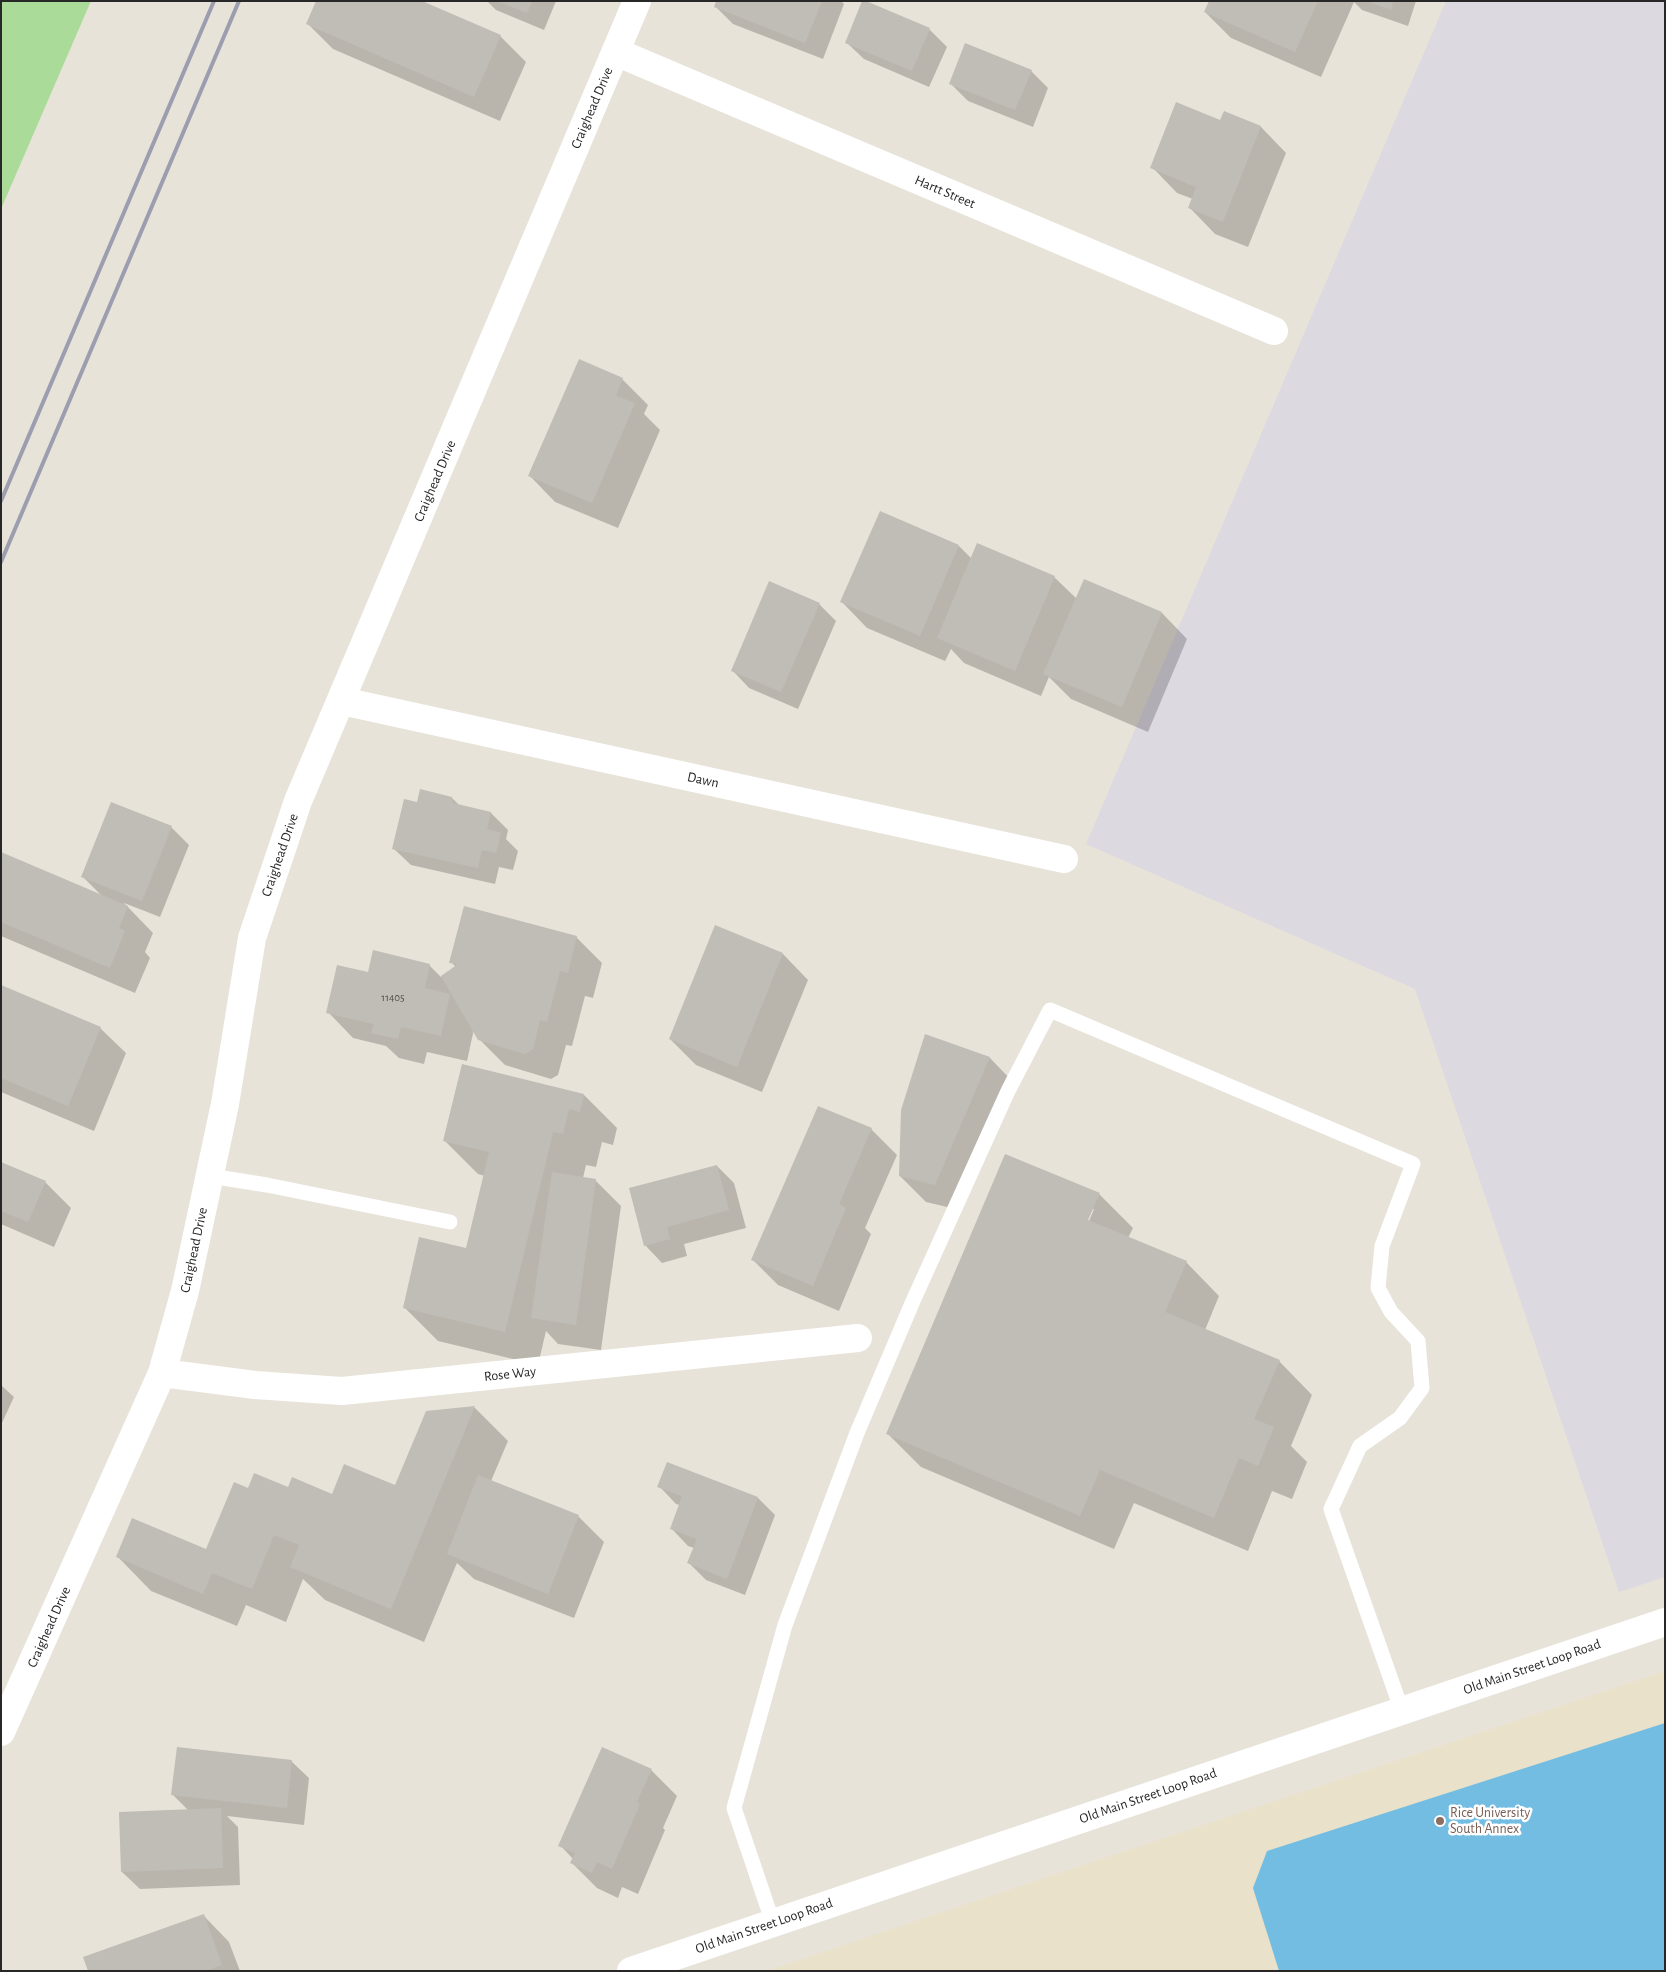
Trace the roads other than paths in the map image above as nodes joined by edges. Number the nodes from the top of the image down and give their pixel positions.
1 (637, 1) edge
2 (616, 52) junction
3 (1274, 331) dead end
4 (342, 701) junction
5 (1064, 859) dead end
6 (210, 1176) junction
7 (450, 1222) dead end
8 (858, 1338) dead end
9 (162, 1372) junction
10 (1665, 1622) edge
11 (1402, 1711) junction
12 (1, 1732) edge
13 (773, 1923) junction
14 (631, 1971) edge

1 - 2 street, Craighead Drive
2 - 3 street, Hartt Street
2 - 4 street, Craighead Drive
4 - 5 street, Dawn
4 - 6 street, Craighead Drive
6 - 7 lane
6 - 9 street, Craighead Drive
8 - 9 street, Rose Way
9 - 12 street, Craighead Drive
10 - 11 street, Old Main Street Loop Road
11 - 13 street, Old Main Street Loop Road
11 - 13 lane
13 - 14 street, Old Main Street Loop Road

